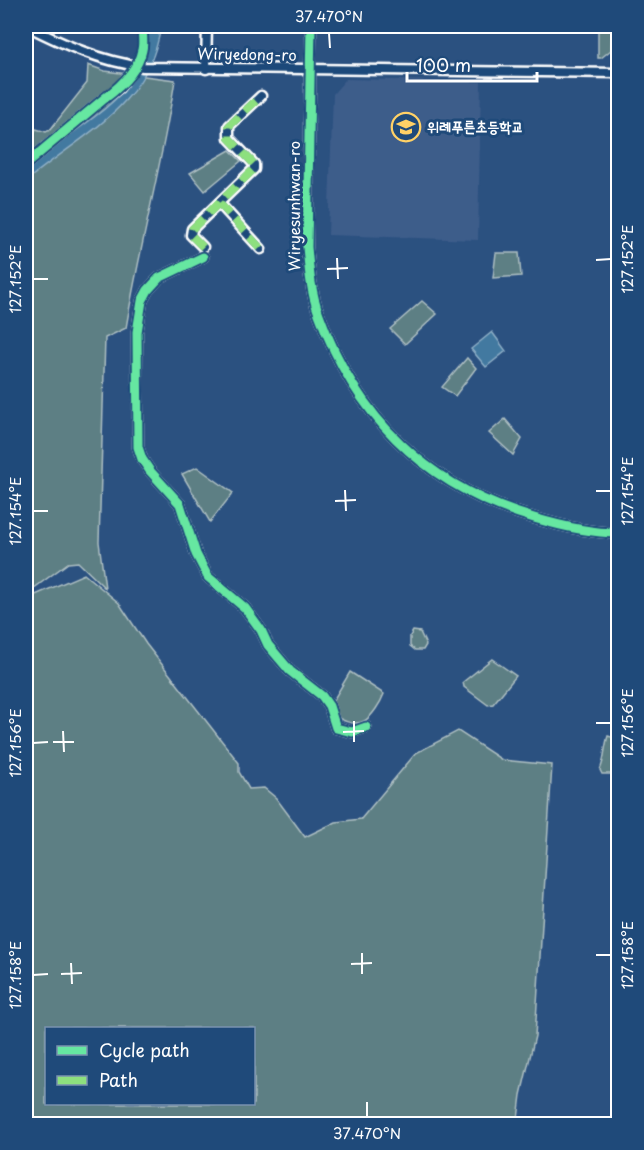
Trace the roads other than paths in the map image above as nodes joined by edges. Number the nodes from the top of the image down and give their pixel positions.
1 (27, 26) edge
2 (207, 26) edge
3 (311, 26) edge
4 (206, 69) junction
5 (310, 70) junction
6 (131, 73) dead end
7 (618, 73) edge
8 (261, 96) dead end
9 (26, 164) edge
10 (219, 203) junction
11 (202, 247) dead end
12 (261, 249) dead end
13 (203, 257) dead end
14 (618, 532) edge
15 (366, 727) dead end

1 - 4 street, Wiryedong-ro
2 - 4 street
3 - 5 street, Wiryesunhwan-ro
4 - 5 street, Wiryedong-ro
5 - 7 street, Wiryedong-ro
5 - 14 street, Wiryesunhwan-ro
6 - 9 street
8 - 10 street
10 - 11 street
10 - 12 street
13 - 15 street

